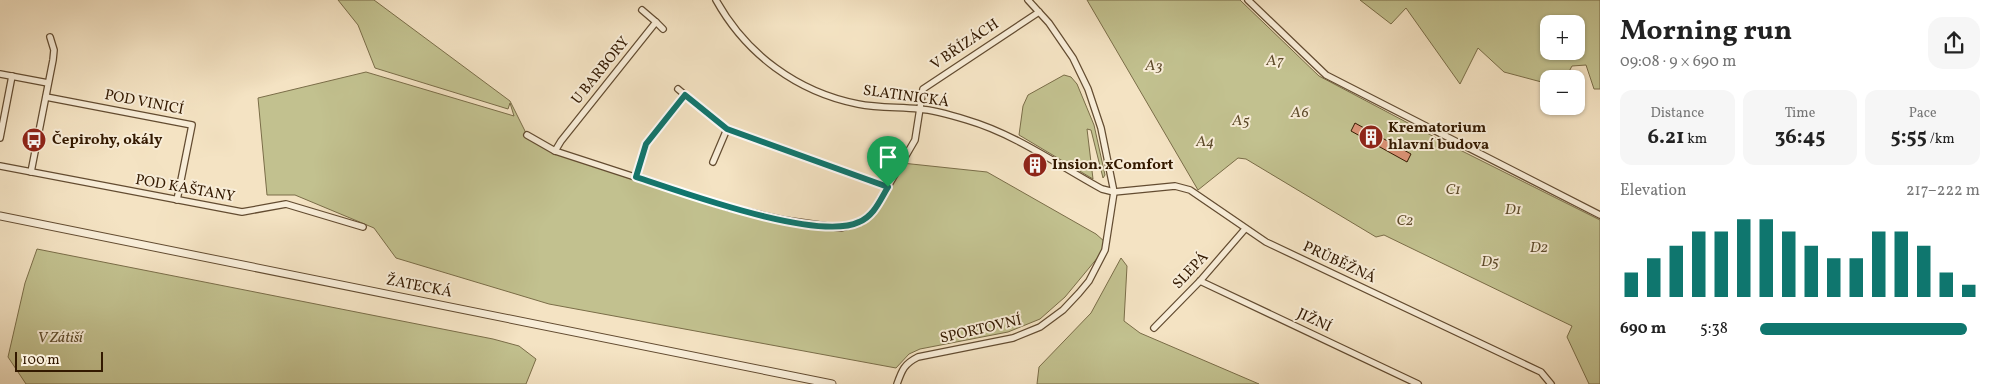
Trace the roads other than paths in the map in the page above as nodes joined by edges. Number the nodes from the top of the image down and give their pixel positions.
1 (716, 0) edge
2 (1028, 0) edge
3 (1248, 0) edge
4 (642, 10) dead end
5 (1038, 12) junction
6 (656, 22) junction
7 (663, 28) dead end
8 (50, 37) dead end
9 (0, 74) edge
10 (12, 76) junction
11 (48, 83) junction
12 (678, 89) dead end
13 (685, 95) junction
14 (46, 97) junction
15 (920, 109) junction
16 (727, 129) junction
17 (527, 135) dead end
18 (0, 138) edge
19 (556, 150) junction
20 (713, 162) dead end
21 (0, 166) edge
22 (31, 172) junction
23 (636, 177) junction
24 (888, 187) junction
25 (1114, 192) junction
26 (178, 200) junction
27 (1600, 214) edge
28 (0, 216) edge
29 (363, 227) dead end
30 (1245, 230) junction
31 (1200, 281) junction
32 (1154, 328) dead end
33 (832, 384) edge
34 (897, 384) edge
35 (1418, 384) edge
36 (1551, 384) edge

1 - 15 street, SLATINICKÁ
2 - 5 street, SPORTOVNÍ
3 - 27 street
4 - 6 street
5 - 15 street, V BŘÍZÁCH
5 - 25 street, SPORTOVNÍ
6 - 7 street
6 - 19 street, U BARBORY
8 - 11 street
9 - 10 street
10 - 11 street
10 - 18 street
11 - 14 street
12 - 13 street
13 - 16 street
13 - 23 street
14 - 22 street
14 - 26 street, POD VINICÍ
15 - 24 street, V BŘÍZÁCH
15 - 25 street, SLATINICKÁ
16 - 20 street
16 - 24 street
17 - 19 street, V BŘÍZÁCH
19 - 23 street, V BŘÍZÁCH
21 - 22 street, POD KAŠTANY
22 - 26 street, POD KAŠTANY
23 - 24 street, V BŘÍZÁCH
25 - 30 street, PRŮBĚŽNÁ
25 - 34 street, SPORTOVNÍ
26 - 29 street, POD KAŠTANY
28 - 33 street, ŽATECKÁ
30 - 31 street, SLEPÁ
30 - 36 street, PRŮBĚŽNÁ
31 - 32 street, SLEPÁ
31 - 35 street, JIŽNÍ

